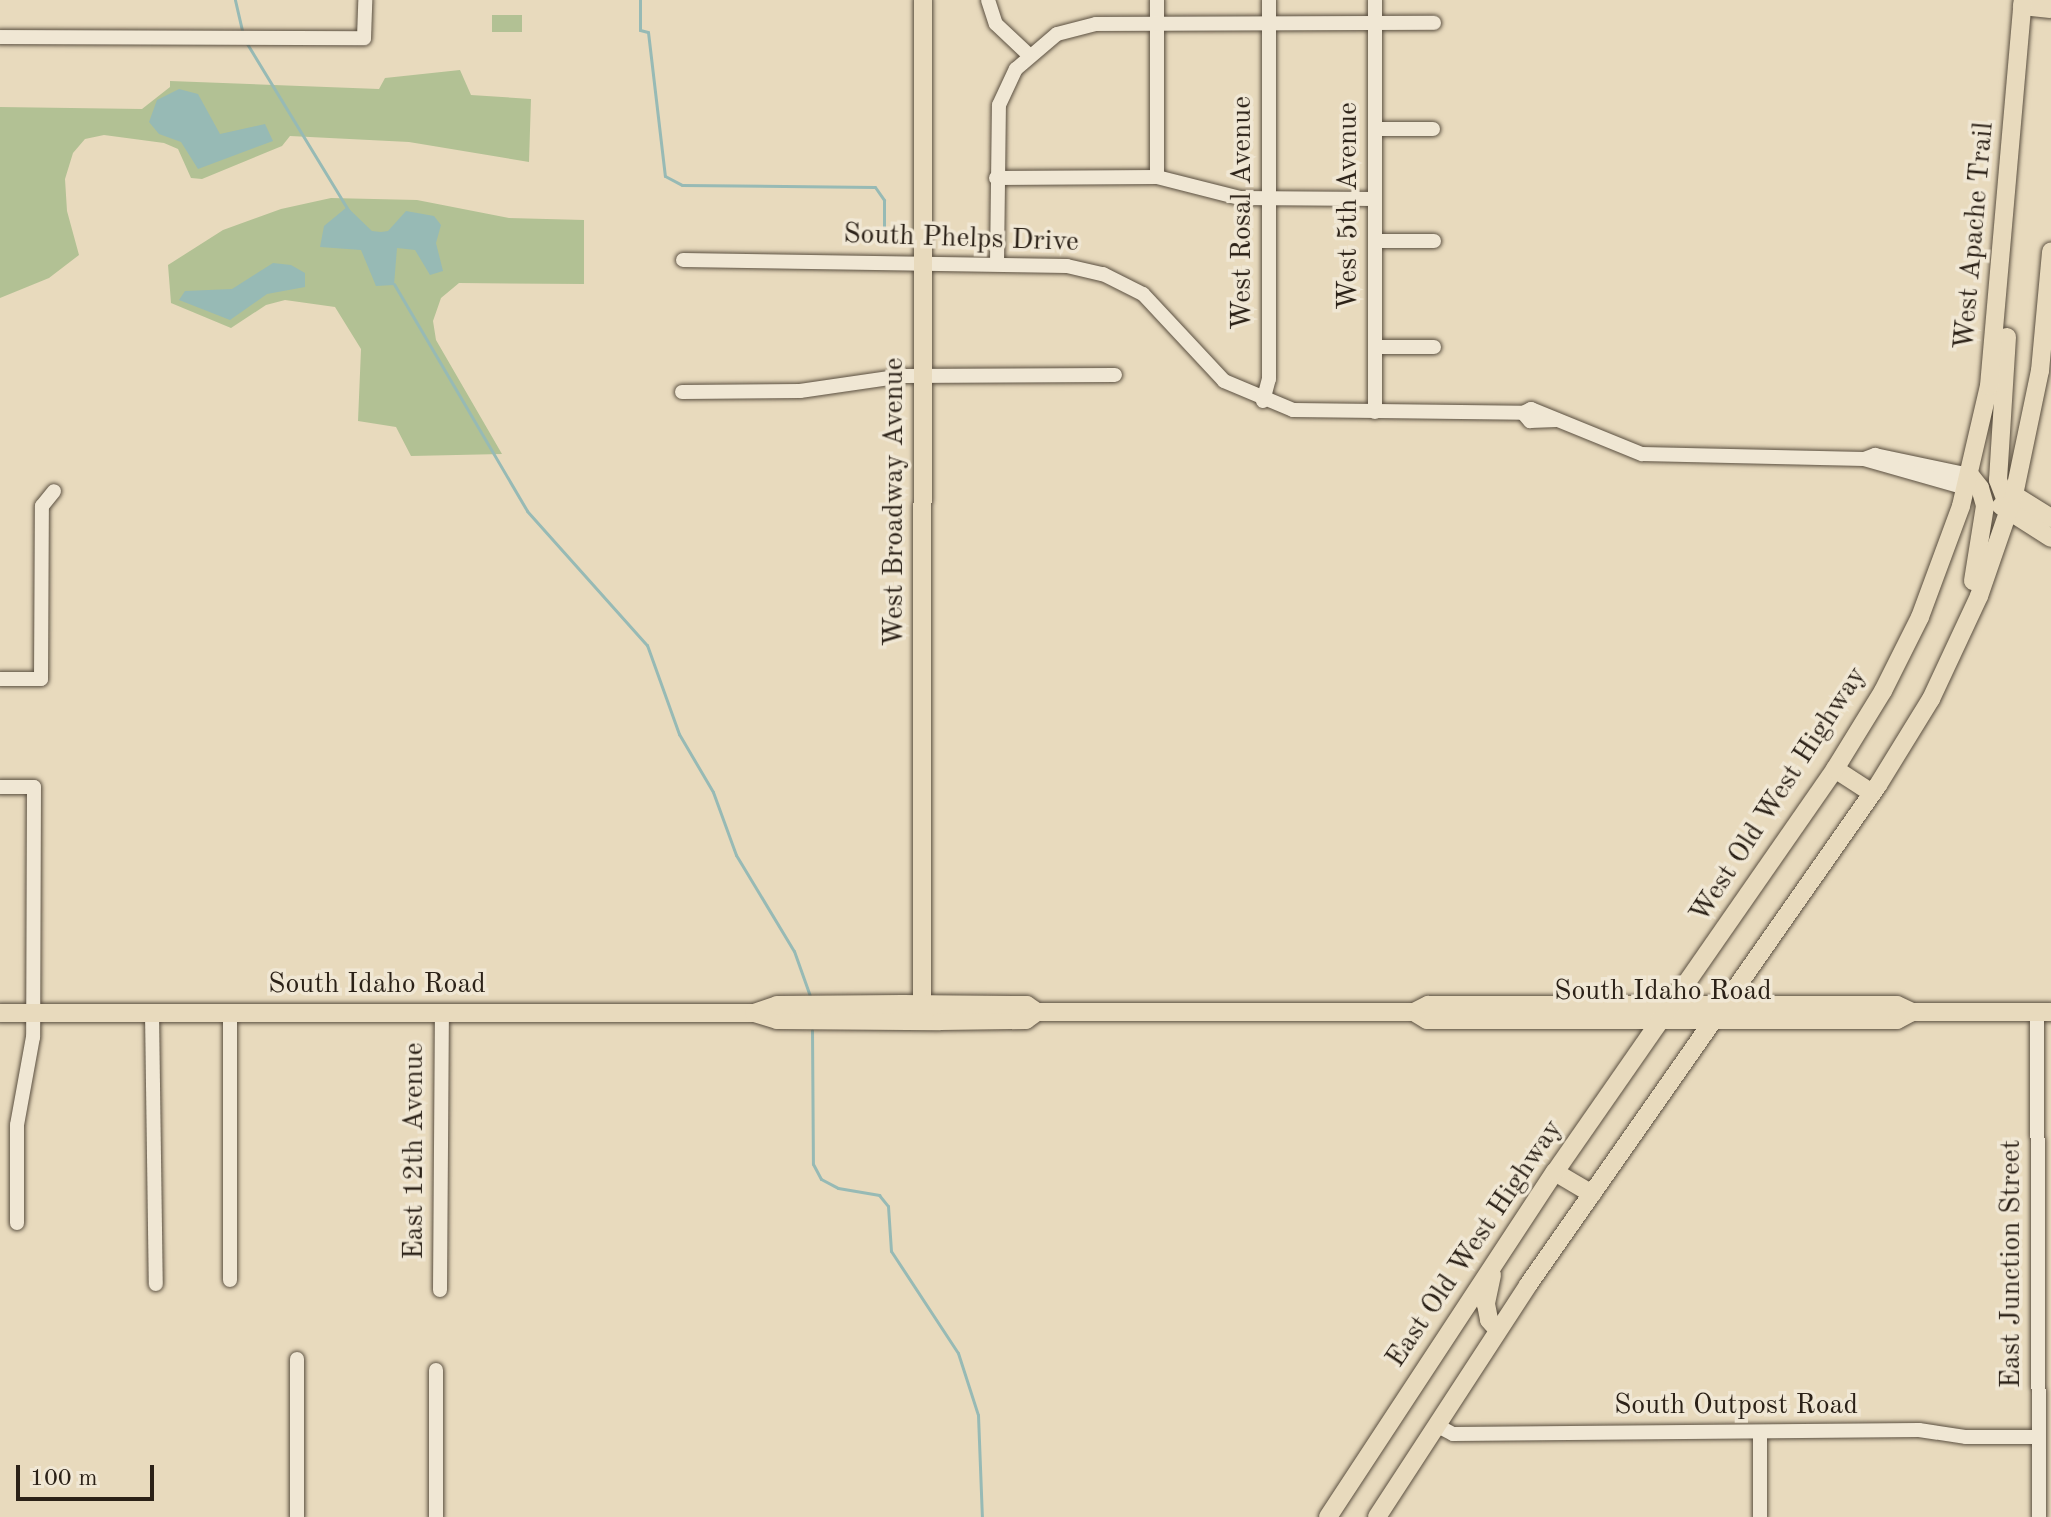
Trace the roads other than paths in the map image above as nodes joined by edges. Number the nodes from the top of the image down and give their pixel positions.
1 (365, 0) edge
2 (923, 0) edge
3 (988, 0) edge
4 (1157, 0) edge
5 (1269, 0) edge
6 (1375, 0) edge
7 (2022, 3) edge
8 (2051, 9) edge
9 (1269, 23) junction
10 (1375, 23) junction
11 (1434, 23) dead end
12 (1157, 24) junction
13 (0, 37) edge
14 (1029, 55) junction
15 (1375, 129) junction
16 (1433, 129) dead end
17 (1157, 177) junction
18 (996, 178) junction
19 (1269, 199) junction
20 (1375, 199) junction
21 (2005, 216) junction
22 (1375, 241) junction
23 (1434, 241) dead end
24 (2051, 252) edge
25 (683, 260) dead end
26 (997, 264) junction
27 (923, 265) junction
28 (1375, 347) junction
29 (1434, 347) dead end
30 (923, 375) junction
31 (1115, 375) dead end
32 (682, 392) dead end
33 (1263, 401) junction
34 (1375, 412) junction
35 (1968, 482) junction
36 (54, 491) dead end
37 (2002, 498) junction
38 (2051, 518) edge
39 (2051, 538) edge
40 (0, 679) edge
41 (1931, 699) junction
42 (1835, 769) junction
43 (0, 787) edge
44 (1872, 793) junction
45 (922, 1004) junction
46 (813, 1012) junction
47 (1037, 1012) junction
48 (1668, 1012) junction
49 (1719, 1012) junction
50 (2044, 1012) edge
51 (0, 1013) edge
52 (33, 1013) junction
53 (152, 1013) junction
54 (230, 1013) junction
55 (442, 1013) junction
56 (1555, 1172) junction
57 (1592, 1194) junction
58 (17, 1223) dead end
59 (1503, 1250) junction
60 (230, 1280) dead end
61 (156, 1284) dead end
62 (440, 1290) dead end
63 (1498, 1330) junction
64 (297, 1359) dead end
65 (436, 1370) dead end
66 (1436, 1425) junction
67 (1760, 1432) junction
68 (2039, 1437) junction
69 (297, 1517) edge
70 (436, 1517) edge
71 (1328, 1517) edge
72 (1377, 1517) edge
73 (1760, 1517) edge
74 (2039, 1517) edge

1 - 13 street
2 - 27 main road, West Broadway Avenue
3 - 14 street
4 - 12 street
5 - 9 street, West Rosal Avenue
6 - 10 street, West 5th Avenue
7 - 8 main road
7 - 21 main road, West Apache Trail
9 - 10 street
9 - 12 street
9 - 19 street, West Rosal Avenue
10 - 11 street
10 - 15 street, West 5th Avenue
12 - 14 street
12 - 17 street
14 - 18 street
15 - 16 street
15 - 20 street, West 5th Avenue
17 - 18 street
17 - 19 street
18 - 26 street
19 - 20 street
19 - 33 street, West Rosal Avenue
20 - 22 street, West 5th Avenue
21 - 35 main road, West Apache Trail
21 - 37 main road
22 - 23 street
22 - 28 street, West 5th Avenue
24 - 37 main road
25 - 27 street, South Phelps Drive
26 - 27 street, South Phelps Drive
26 - 33 street, South Phelps Drive
27 - 30 main road, West Broadway Avenue
28 - 29 street
28 - 34 street, West 5th Avenue
30 - 31 street
30 - 32 street
30 - 45 main road, West Broadway Avenue
33 - 34 street, South Phelps Drive
34 - 35 street, South Phelps Drive
35 - 37 main road
35 - 42 main road, West Old West Highway
36 - 40 street
37 - 38 main road
37 - 39 main road
37 - 41 main road
37 - 41 main road
41 - 44 main road
42 - 44 main road
42 - 48 main road, West Old West Highway
43 - 52 street
44 - 49 main road
45 - 46 main road, South Idaho Road
45 - 47 main road, South Idaho Road
46 - 47 main road, South Idaho Road
46 - 55 main road, South Idaho Road
47 - 48 main road, South Idaho Road
48 - 49 main road, South Idaho Road
48 - 56 main road, East Old West Highway
49 - 50 main road, South Idaho Road
49 - 57 main road
50 - 68 street, East Junction Street
51 - 52 main road, South Idaho Road
52 - 53 main road, South Idaho Road
52 - 58 street
53 - 54 main road, South Idaho Road
53 - 61 street
54 - 55 main road, South Idaho Road
54 - 60 street
55 - 62 street, East 12th Avenue
56 - 57 main road
56 - 59 main road, East Old West Highway
57 - 63 main road
59 - 63 main road
59 - 71 main road, East Old West Highway
63 - 66 main road
64 - 69 street
65 - 70 street
66 - 67 street, South Outpost Road
66 - 72 main road
67 - 68 street, South Outpost Road
67 - 73 street
68 - 74 street, East Junction Street

